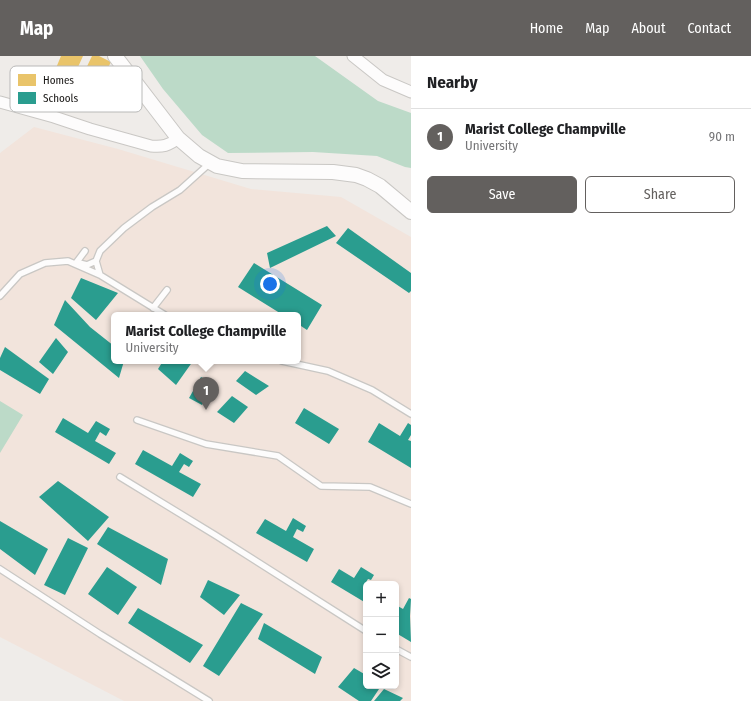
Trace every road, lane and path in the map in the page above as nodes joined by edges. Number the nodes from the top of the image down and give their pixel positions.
1 (115, 56) edge
2 (353, 56) edge
3 (123, 66) edge
4 (142, 91) edge
5 (411, 92) edge
6 (0, 102) edge
7 (10, 105) edge
8 (36, 112) edge
9 (178, 138) junction
10 (210, 162) junction
11 (411, 212) edge
12 (85, 252) dead end
13 (68, 261) junction
14 (96, 261) junction
15 (76, 263) junction
16 (100, 274) junction
17 (167, 290) dead end
18 (0, 296) edge
19 (153, 308) junction
20 (160, 312) edge
21 (295, 364) edge
22 (411, 414) edge
23 (137, 420) dead end
24 (120, 477) dead end
25 (411, 504) edge
26 (0, 569) edge
27 (363, 629) edge
28 (399, 651) edge
29 (411, 657) edge
30 (209, 701) edge

1 - 3 street
2 - 5 street
4 - 9 street
6 - 7 street
8 - 9 street
9 - 10 street
10 - 11 street
10 - 14 lane
12 - 15 lane
13 - 15 lane
13 - 16 lane
13 - 18 lane
14 - 15 lane
14 - 16 lane
16 - 19 lane
17 - 19 lane
19 - 20 lane
21 - 22 lane
23 - 25 lane
24 - 27 lane
26 - 30 lane
28 - 29 lane

